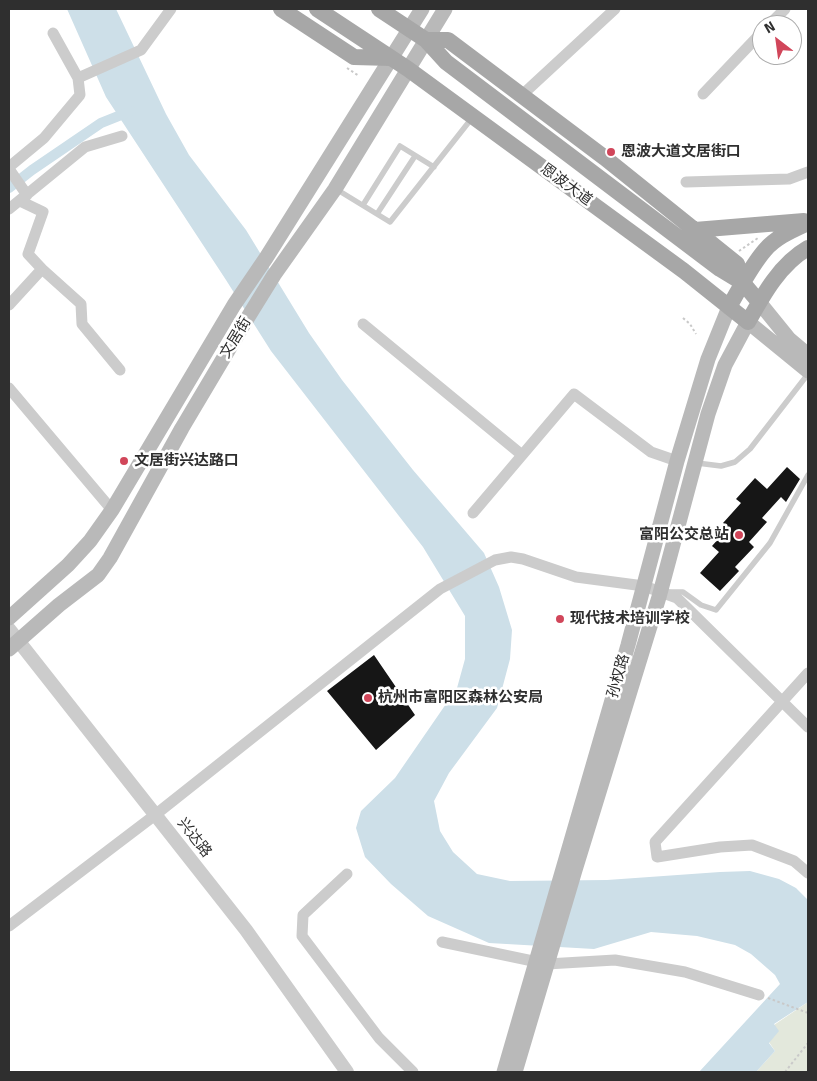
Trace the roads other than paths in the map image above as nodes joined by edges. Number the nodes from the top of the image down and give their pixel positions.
1 (171, 9) edge
2 (281, 9) edge
3 (317, 9) edge
4 (379, 9) edge
5 (422, 9) edge
6 (445, 9) edge
7 (615, 9) edge
8 (409, 29) junction
9 (53, 33) dead end
10 (426, 40) junction
11 (752, 43) edge
12 (391, 58) junction
13 (408, 69) junction
14 (82, 76) junction
15 (703, 94) dead end
16 (522, 95) junction
17 (473, 116) junction
18 (122, 136) dead end
19 (416, 156) junction
20 (434, 167) junction
21 (9, 168) edge
22 (808, 172) edge
23 (686, 182) dead end
24 (334, 189) junction
25 (25, 196) junction
26 (363, 205) junction
27 (9, 209) edge
28 (377, 214) junction
29 (808, 222) edge
30 (695, 230) junction
31 (808, 248) edge
32 (42, 269) junction
33 (743, 283) junction
34 (760, 302) junction
35 (9, 305) edge
36 (729, 307) junction
37 (748, 322) junction
38 (363, 324) dead end
39 (808, 354) edge
40 (120, 370) dead end
41 (808, 373) edge
42 (9, 388) edge
43 (522, 454) junction
44 (677, 461) junction
45 (695, 462) junction
46 (808, 475) edge
47 (112, 510) junction
48 (474, 513) dead end
49 (644, 586) junction
50 (661, 591) junction
51 (9, 618) edge
52 (12, 640) edge
53 (808, 672) edge
54 (781, 702) junction
55 (808, 727) edge
56 (155, 815) junction
57 (570, 868) junction
58 (808, 873) edge
59 (347, 874) dead end
60 (9, 926) edge
61 (442, 942) dead end
62 (541, 962) junction
63 (759, 995) road end
64 (347, 1072) edge
65 (413, 1072) edge
66 (504, 1072) edge
67 (515, 1072) edge

1 - 14 street
2 - 12 main road
3 - 12 main road, 恩波大道
4 - 8 main road, 恩波大道
5 - 8 main road, 文居街
6 - 10 main road, 文居街
7 - 16 street
8 - 10 main road, 恩波大道
8 - 12 main road, 文居街
9 - 14 street
10 - 13 main road, 文居街
10 - 16 main road
10 - 33 main road, 恩波大道
11 - 15 street
12 - 13 main road, 恩波大道
12 - 47 main road, 文居街
13 - 17 main road, 恩波大道
13 - 24 main road, 文居街
14 - 21 street
16 - 30 main road
17 - 20 lane
17 - 36 main road, 恩波大道
18 - 25 street
19 - 20 lane
19 - 26 lane
19 - 28 lane
20 - 28 lane
21 - 25 street
22 - 23 street
24 - 26 lane
24 - 52 main road, 文居街
25 - 27 street
25 - 32 street
26 - 28 lane
29 - 30 main road
29 - 33 main road, 孙权路
30 - 33 main road
31 - 34 main road, 孙权路
32 - 35 street
32 - 40 street
33 - 34 main road, 恩波大道
33 - 36 main road, 孙权路
34 - 37 main road, 孙权路
34 - 39 main road, 恩波大道
36 - 37 main road, 恩波大道
36 - 44 main road, 孙权路
37 - 41 main road, 恩波大道
37 - 45 main road, 孙权路
38 - 43 street
41 - 45 lane
42 - 47 street
43 - 44 street
43 - 48 street
44 - 49 main road, 孙权路
45 - 50 main road, 孙权路
46 - 50 lane
47 - 51 main road, 文居街
49 - 50 street
49 - 56 street
49 - 57 main road, 孙权路
50 - 54 street
50 - 57 main road, 孙权路
52 - 56 street, 兴达路
53 - 54 street
54 - 55 street
54 - 58 street
56 - 60 street
56 - 64 street, 兴达路
57 - 62 main road, 孙权路
59 - 65 street
61 - 62 street
62 - 63 street
62 - 66 main road, 孙权路
62 - 67 main road, 孙权路

